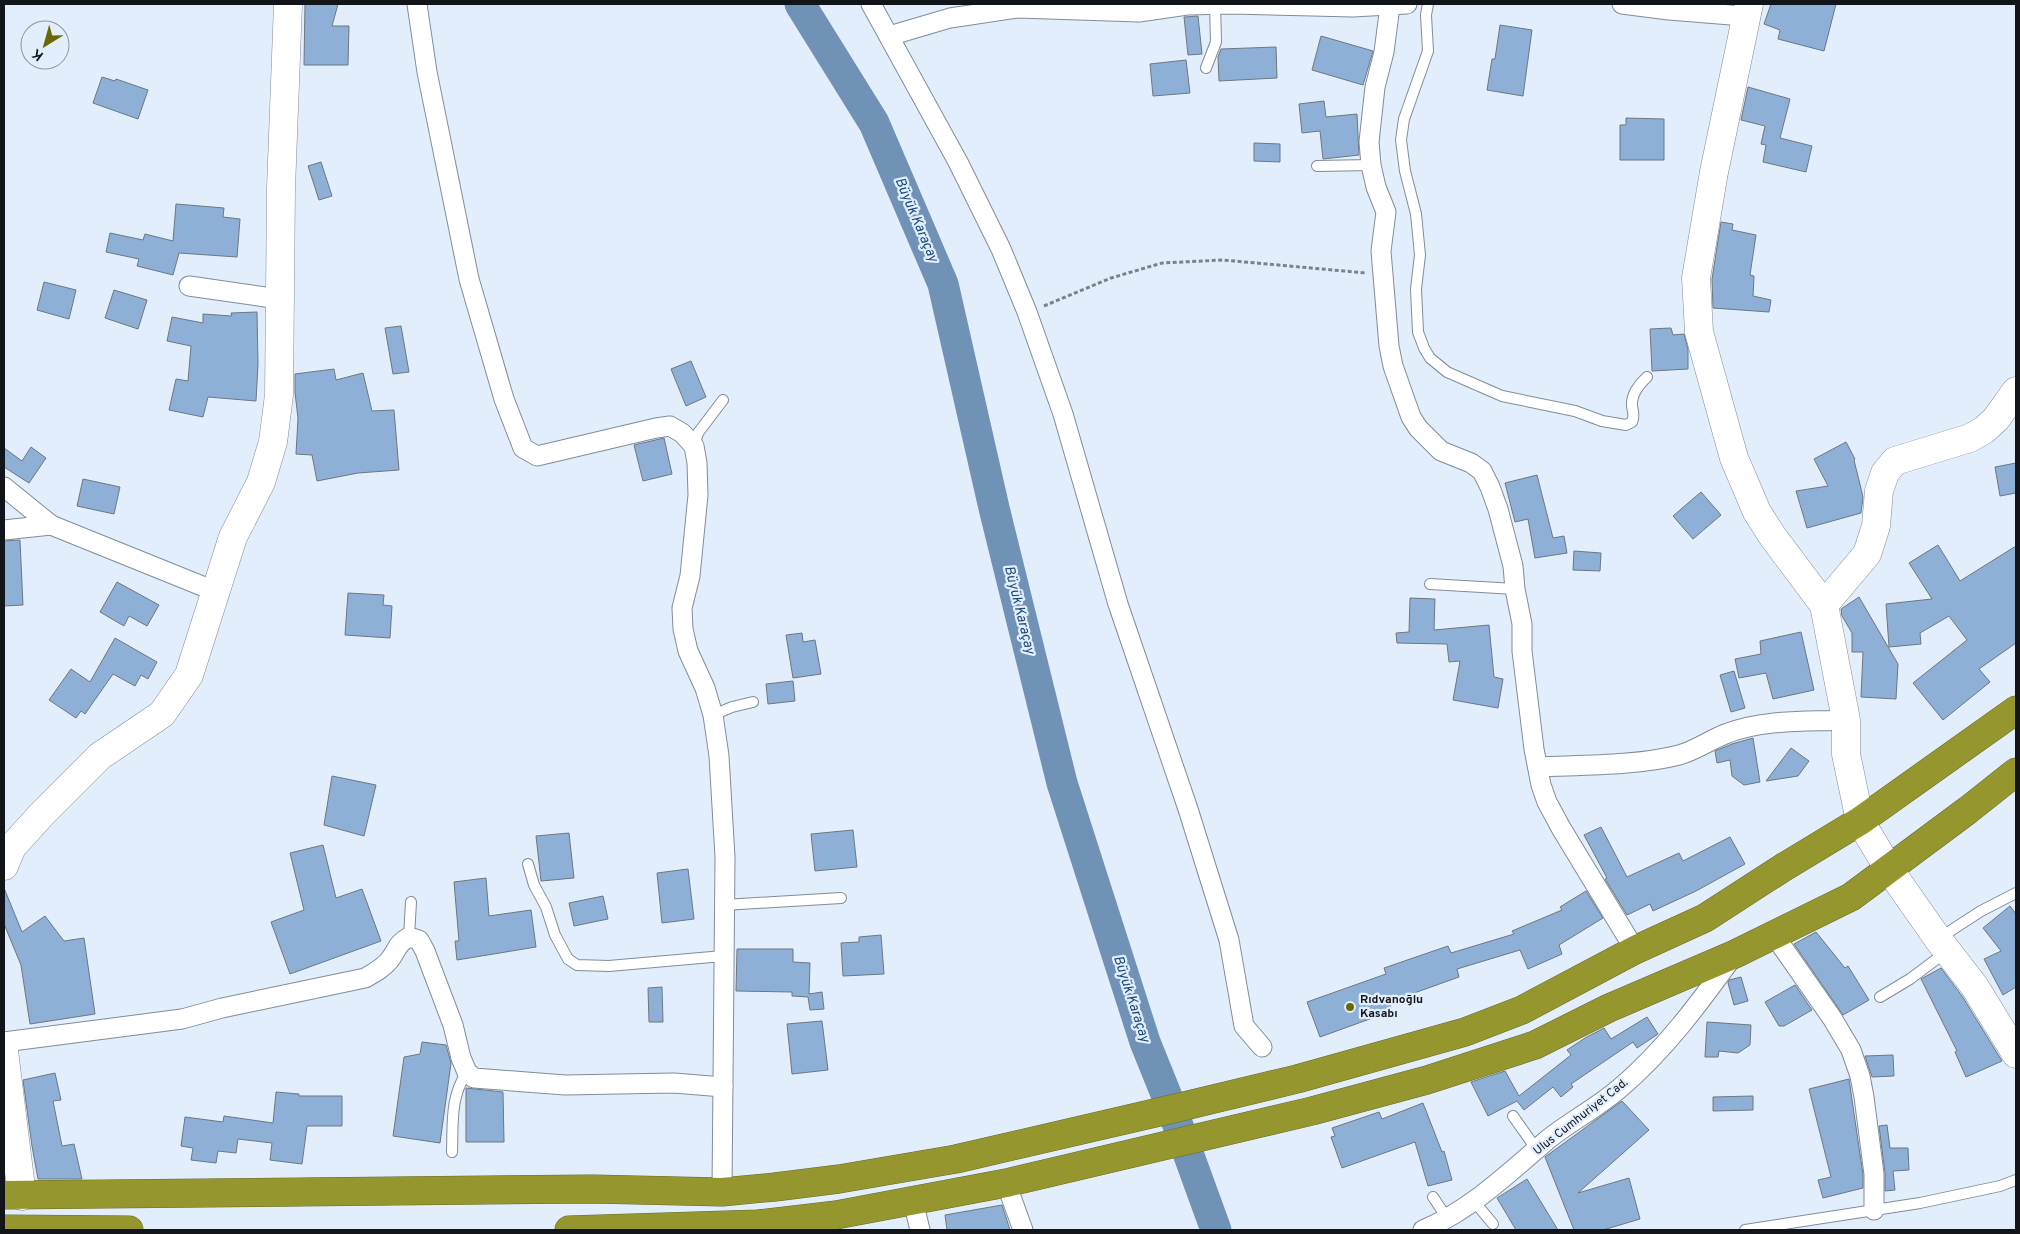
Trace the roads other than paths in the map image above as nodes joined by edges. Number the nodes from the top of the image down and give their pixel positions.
1 (288, 4) edge
2 (417, 4) edge
3 (871, 4) edge
4 (1214, 4) edge
5 (1428, 4) edge
6 (1622, 4) edge
7 (1398, 5) edge
8 (1739, 10) edge
9 (889, 36) junction
10 (1206, 68) dead end
11 (1371, 165) junction
12 (1317, 166) dead end
13 (189, 286) dead end
14 (280, 299) junction
15 (1647, 377) dead end
16 (2016, 391) edge
17 (723, 400) dead end
18 (694, 446) junction
19 (4, 487) edge
20 (51, 525) junction
21 (4, 530) edge
22 (1430, 584) dead end
23 (1515, 589) junction
24 (216, 592) junction
25 (1824, 605) junction
26 (753, 702) dead end
27 (2016, 710) edge
28 (712, 715) junction
29 (1846, 720) junction
30 (1538, 768) junction
31 (2016, 772) edge
32 (1860, 821) junction
33 (528, 864) dead end
34 (4, 866) edge
35 (1889, 869) junction
36 (2016, 893) edge
37 (841, 898) dead end
38 (412, 902) dead end
39 (724, 905) junction
40 (1774, 935) junction
41 (409, 937) junction
42 (1942, 945) junction
43 (1635, 950) junction
44 (1735, 954) junction
45 (723, 956) junction
46 (1880, 997) dead end
47 (4, 1042) edge
48 (1262, 1046) dead end
49 (4, 1052) edge
50 (2016, 1054) edge
51 (467, 1072) junction
52 (723, 1087) junction
53 (1513, 1116) dead end
54 (1537, 1150) junction
55 (452, 1152) dead end
56 (2016, 1180) edge
57 (1006, 1184) junction
58 (722, 1192) junction
59 (13, 1195) edge
60 (1434, 1197) dead end
61 (1473, 1200) junction
62 (913, 1201) junction
63 (1874, 1210) junction
64 (1447, 1218) junction
65 (1493, 1224) dead end
66 (4, 1229) edge
67 (129, 1230) edge
68 (569, 1230) edge
69 (920, 1230) edge
70 (1023, 1230) edge
71 (1423, 1230) edge
72 (1745, 1230) edge

1 - 14 street
2 - 18 street
3 - 9 street
4 - 7 street
4 - 9 street
4 - 10 lane
5 - 15 lane
6 - 8 street
7 - 11 street
8 - 25 street
9 - 48 street
11 - 12 lane
11 - 23 street
13 - 14 street
14 - 24 street
16 - 25 street
17 - 18 lane
18 - 28 street
19 - 20 street
20 - 21 street
20 - 24 street
22 - 23 lane
23 - 30 street
24 - 34 street
25 - 29 street
26 - 28 lane
27 - 32 highway
28 - 39 street
29 - 30 street
29 - 32 street
30 - 43 street
31 - 35 highway
32 - 35 street
32 - 43 highway
33 - 45 lane
35 - 40 highway
35 - 42 street
36 - 42 lane
37 - 39 lane
38 - 41 lane
39 - 45 street
40 - 44 highway
40 - 63 street
41 - 47 street
41 - 51 street
42 - 46 lane
42 - 50 street
43 - 58 highway
44 - 54 street, Ulus Cumhuriyet Cad.
44 - 57 highway
45 - 52 street
49 - 59 street
51 - 52 street
51 - 55 lane
52 - 58 street
53 - 54 lane
54 - 61 street, Ulus Cumhuriyet Cad.
56 - 63 lane
57 - 62 highway
57 - 70 street
58 - 59 highway
60 - 64 lane
61 - 64 street, Ulus Cumhuriyet Cad.
61 - 65 lane
62 - 68 highway
62 - 69 street
63 - 72 lane
64 - 71 street, Ulus Cumhuriyet Cad.
66 - 67 highway

